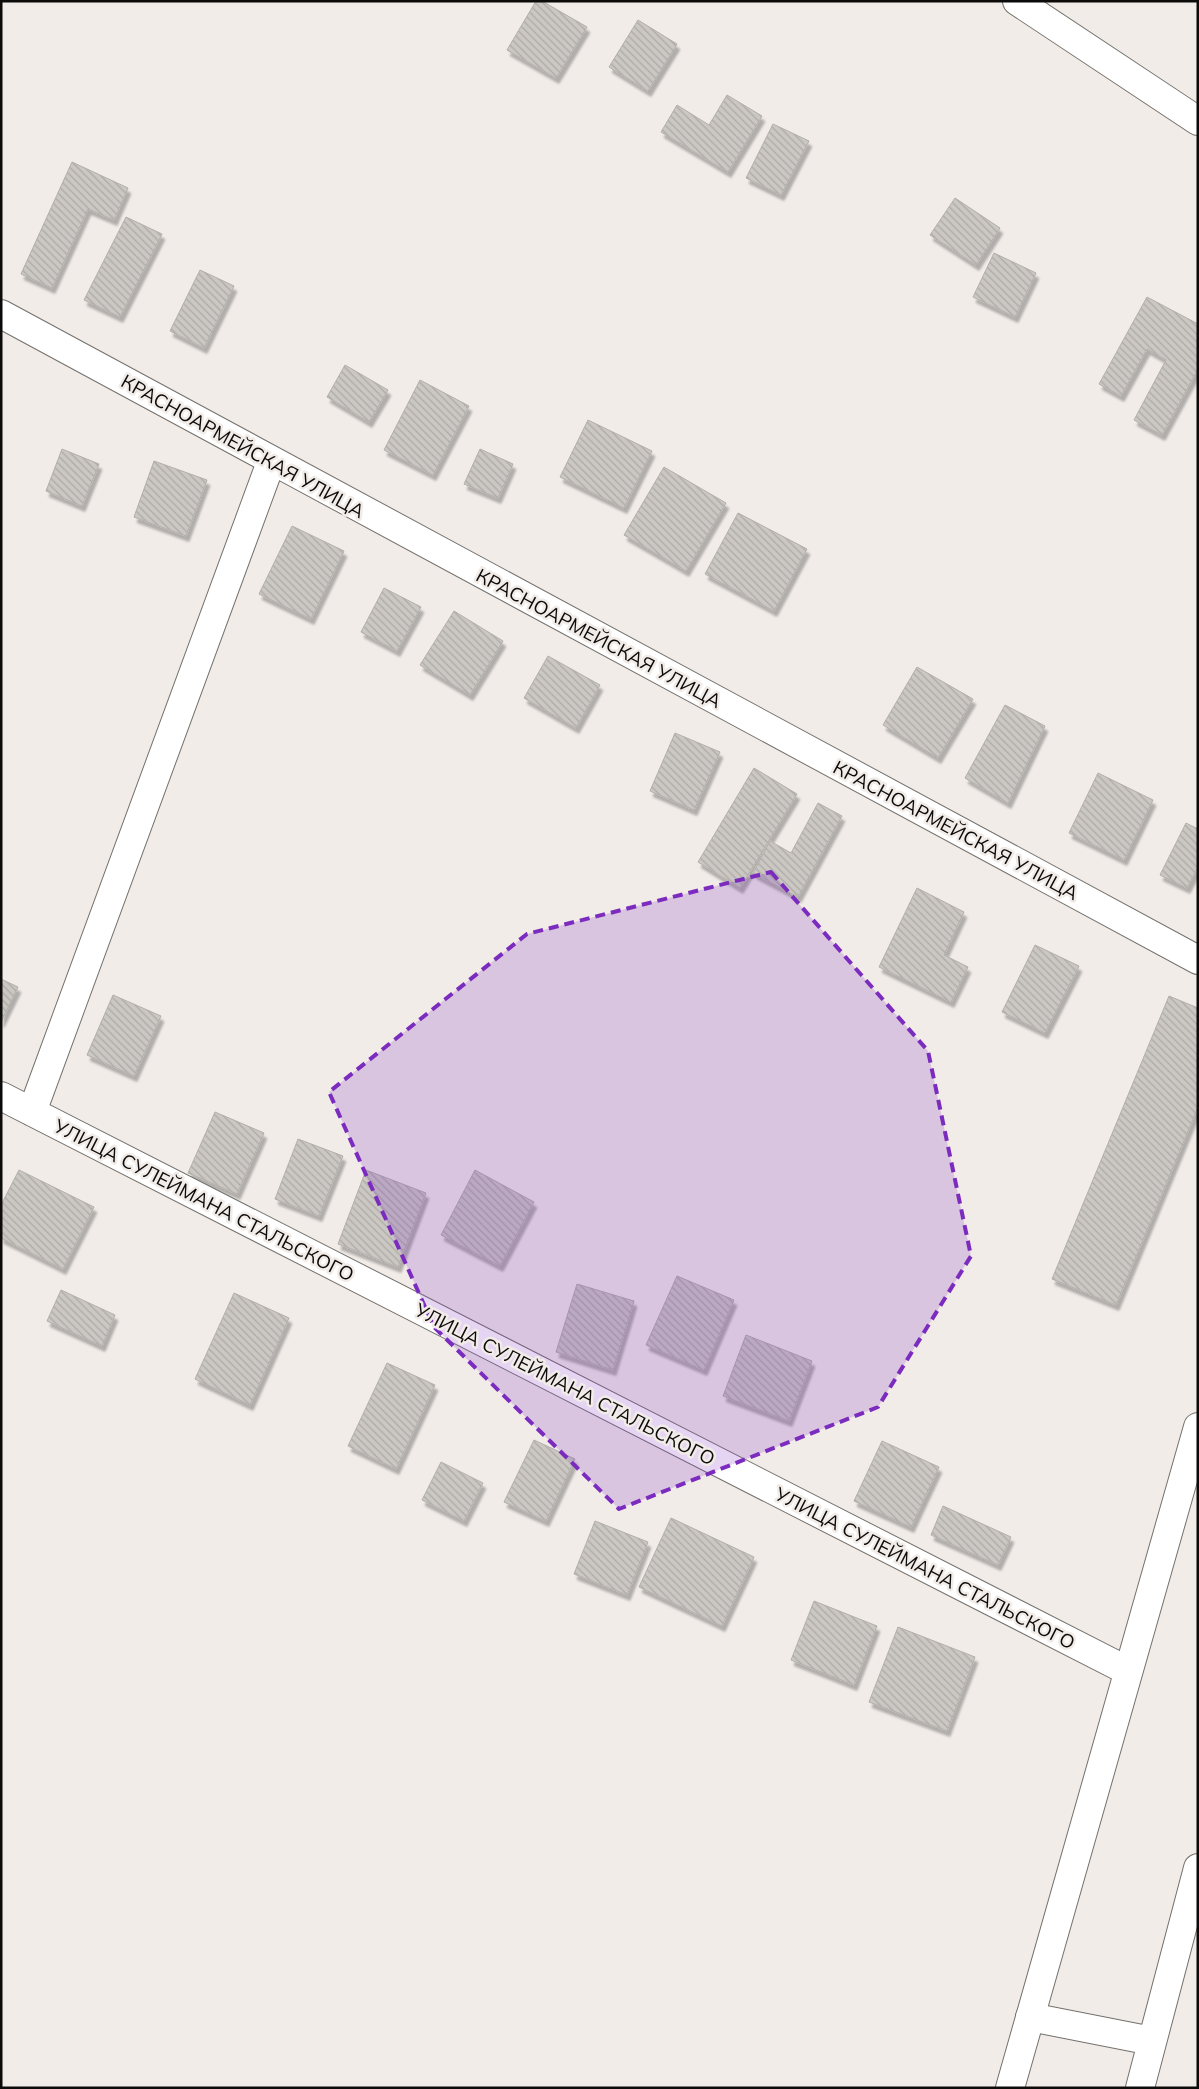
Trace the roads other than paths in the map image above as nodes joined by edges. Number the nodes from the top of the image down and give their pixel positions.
1 (1017, 1) edge
2 (1198, 121) edge
3 (1, 314) edge
4 (271, 462) junction
5 (1198, 960) edge
6 (1, 1096) edge
7 (32, 1112) junction
8 (1198, 1427) edge
9 (1128, 1671) junction
10 (1198, 1868) edge
11 (1030, 2017) junction
12 (1152, 2041) junction
13 (1010, 2088) edge
14 (1140, 2088) edge

1 - 2 street
3 - 4 street, КРАСНОАРМЕЙСКАЯ УЛИЦА
4 - 5 street, КРАСНОАРМЕЙСКАЯ УЛИЦА
4 - 7 street
6 - 7 street, УЛИЦА СУЛЕЙМАНА СТАЛЬСКОГО
7 - 9 street, УЛИЦА СУЛЕЙМАНА СТАЛЬСКОГО
8 - 9 street
9 - 11 street
10 - 12 street
11 - 12 street
11 - 13 street
12 - 14 street

